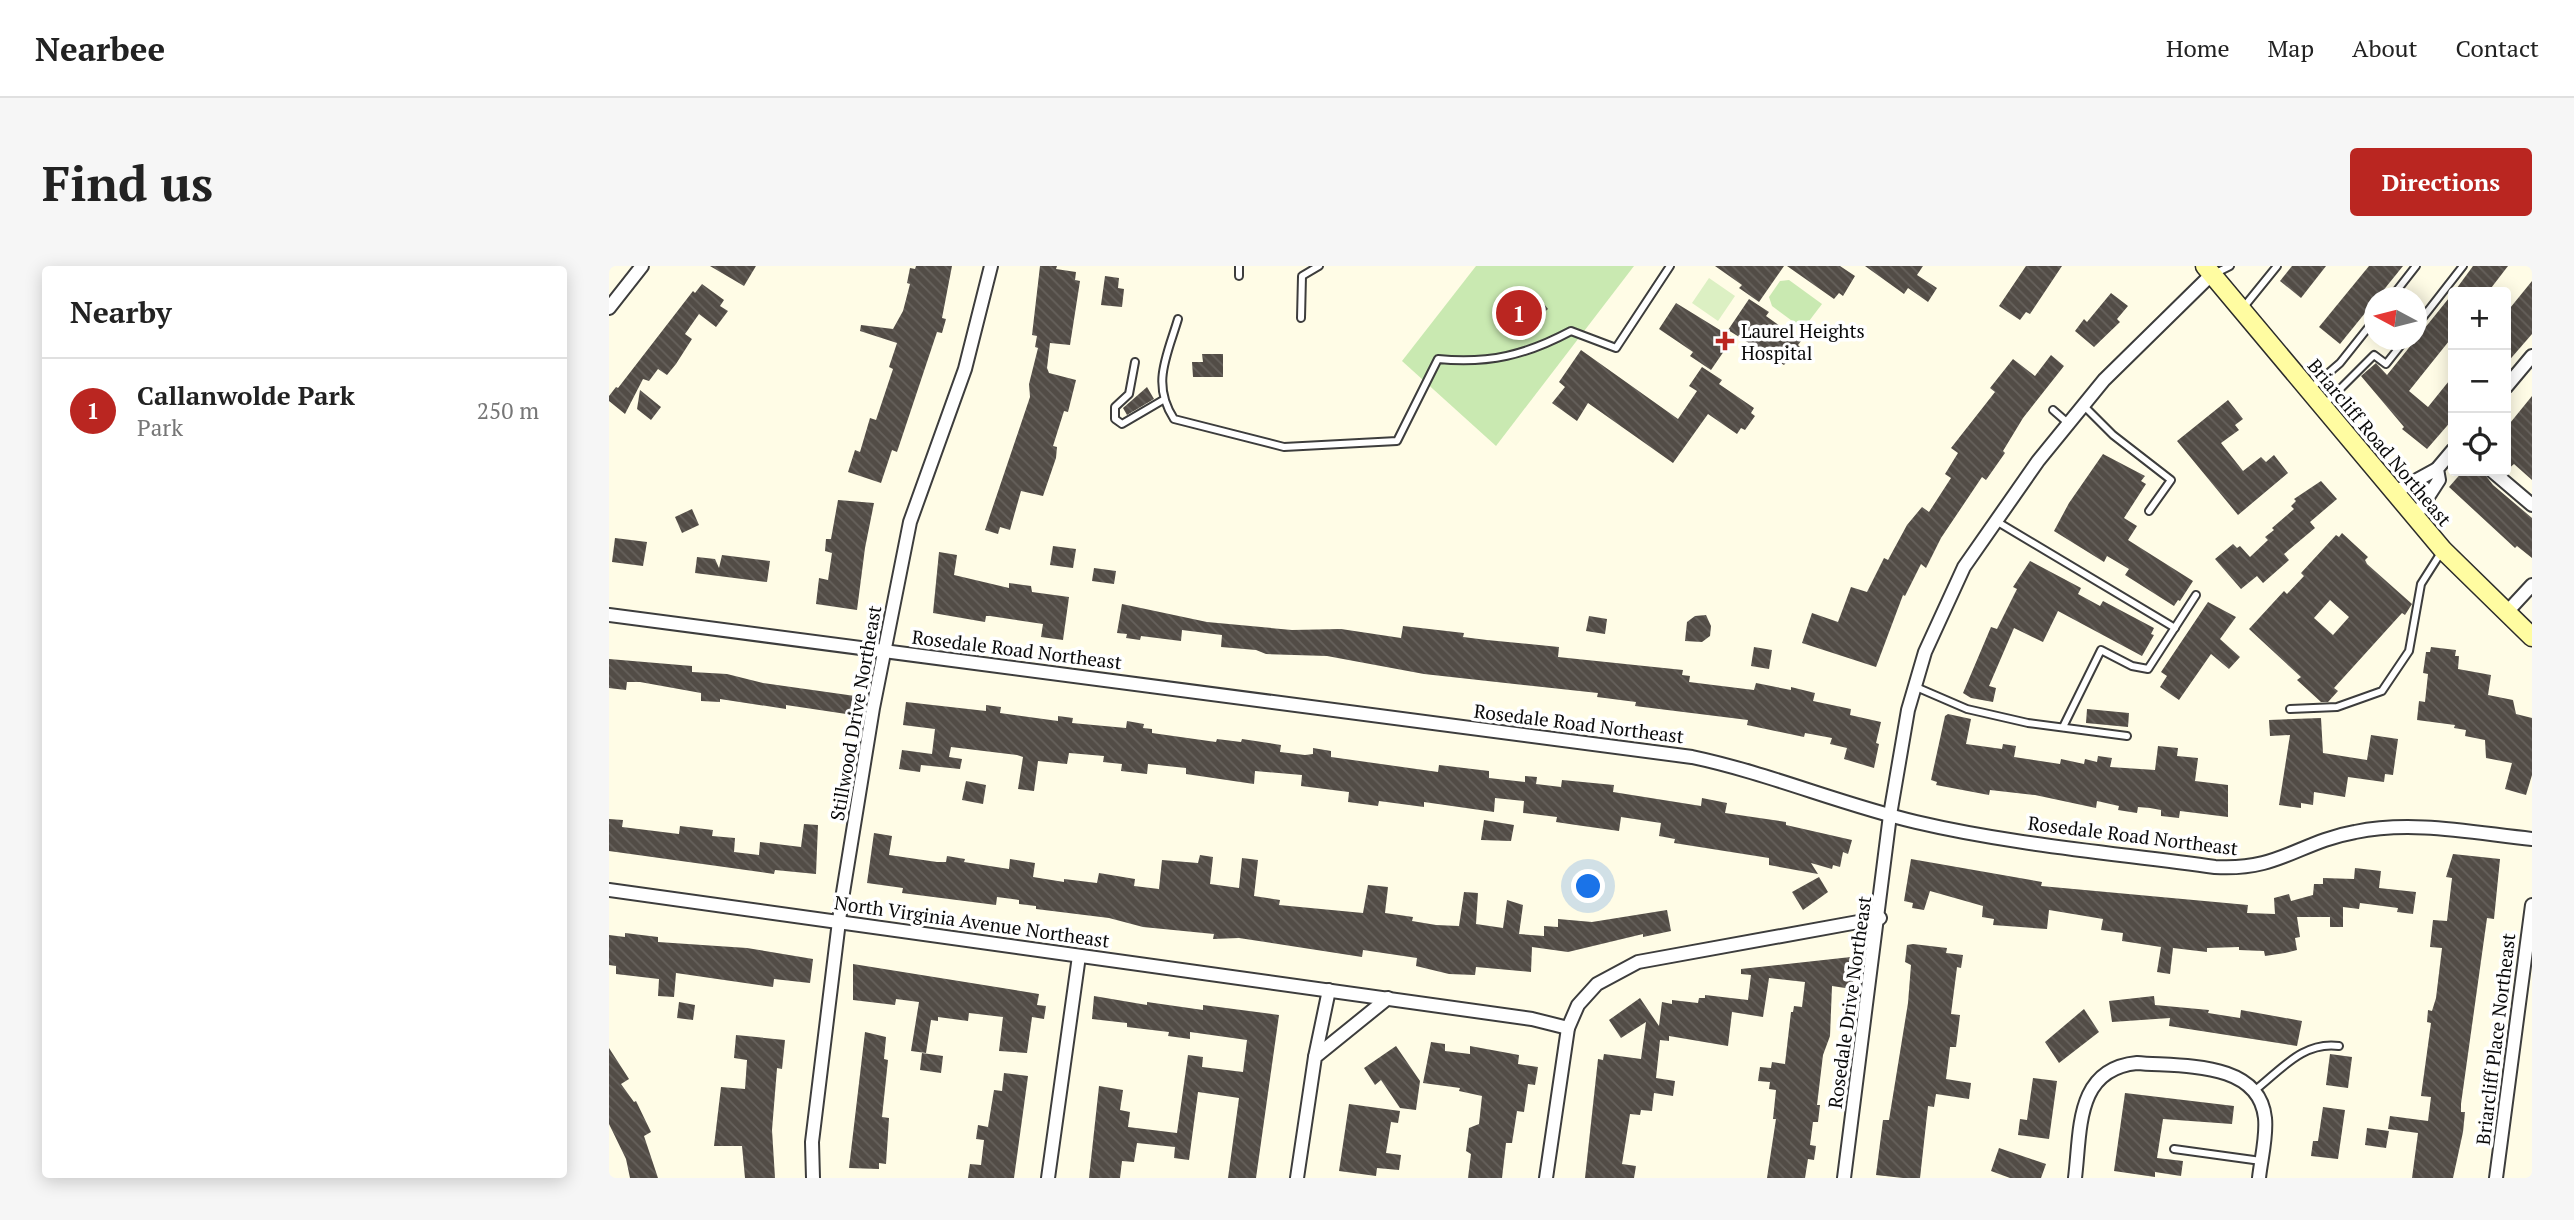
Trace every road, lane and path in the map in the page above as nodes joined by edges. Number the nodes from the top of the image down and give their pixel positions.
1 (642, 266) edge
2 (991, 266) edge
3 (1239, 266) edge
4 (1319, 266) edge
5 (1669, 266) edge
6 (2230, 266) edge
7 (2277, 266) edge
8 (2416, 266) edge
9 (2463, 266) edge
10 (2209, 270) edge
11 (1239, 276) dead end
12 (2400, 287) edge
13 (609, 308) edge
14 (2241, 310) junction
15 (2427, 312) edge
16 (1301, 318) dead end
17 (1178, 320) dead end
18 (2364, 333) edge
19 (2397, 350) edge
20 (2532, 356) edge
21 (1135, 362) dead end
22 (2511, 381) edge
23 (2308, 390) junction
24 (1163, 400) junction
25 (2083, 406) junction
26 (2322, 407) junction
27 (2053, 410) dead end
28 (2069, 424) junction
29 (2448, 456) edge
30 (2437, 469) junction
31 (2498, 476) edge
32 (2395, 492) junction
33 (2532, 505) edge
34 (2149, 511) dead end
35 (2415, 517) junction
36 (1996, 521) junction
37 (2443, 550) junction
38 (2532, 584) edge
39 (2196, 595) dead end
40 (2507, 612) junction
41 (609, 615) edge
42 (2175, 628) junction
43 (2532, 637) edge
44 (887, 651) junction
45 (1915, 687) junction
46 (2290, 709) dead end
47 (2063, 727) junction
48 (2127, 736) dead end
49 (1891, 815) junction
50 (2532, 839) edge
51 (609, 890) edge
52 (2532, 905) edge
53 (1880, 918) junction
54 (839, 922) junction
55 (1079, 956) junction
56 (1329, 990) junction
57 (1388, 998) junction
58 (1568, 1028) junction
59 (2339, 1046) dead end
60 (1315, 1056) junction
61 (2254, 1091) junction
62 (2174, 1149) dead end
63 (2261, 1161) junction
64 (813, 1178) edge
65 (1048, 1178) edge
66 (1297, 1178) edge
67 (1546, 1178) edge
68 (1844, 1178) edge
69 (2075, 1178) edge
70 (2259, 1178) edge
71 (2496, 1178) edge

1 - 13 street
2 - 44 street, Stillwood Drive Northeast
3 - 11 lane
4 - 16 lane
5 - 24 lane
6 - 10 lane
7 - 14 lane
8 - 12 lane
9 - 15 lane
10 - 14 main road, Briarcliff Road Northeast
10 - 25 street, Rosedale Drive Northeast
14 - 23 main road, Briarcliff Road Northeast
17 - 24 lane
18 - 23 lane
19 - 26 lane
20 - 22 street
21 - 24 lane
23 - 26 main road, Briarcliff Road Northeast
25 - 28 street, Rosedale Drive Northeast
25 - 34 lane
26 - 32 main road, Briarcliff Road Northeast
27 - 28 lane
28 - 36 street, Rosedale Drive Northeast
29 - 30 street
30 - 32 street
30 - 35 street
31 - 33 street
32 - 35 main road, Briarcliff Road Northeast
35 - 37 main road, Briarcliff Road Northeast
36 - 42 lane
36 - 45 street, Rosedale Drive Northeast
37 - 40 main road, Briarcliff Road Northeast
37 - 46 lane
38 - 40 street
39 - 42 lane
40 - 43 main road, Briarcliff Road Northeast
41 - 44 street, Rosedale Road Northeast
42 - 47 lane
44 - 49 street, Rosedale Road Northeast
44 - 54 street, Stillwood Drive Northeast
45 - 47 lane
45 - 49 street, Rosedale Drive Northeast
47 - 48 lane
49 - 50 street, Rosedale Road Northeast
49 - 53 street, Rosedale Drive Northeast
51 - 54 street, North Virginia Avenue Northeast
52 - 71 street, Briarcliff Place Northeast
53 - 58 street
53 - 68 street, Rosedale Drive Northeast
54 - 55 street, North Virginia Avenue Northeast
54 - 64 street, Stillwood Drive Northeast
55 - 56 street, North Virginia Avenue Northeast
55 - 65 street
56 - 57 street, North Virginia Avenue Northeast
56 - 60 street
57 - 58 street, North Virginia Avenue Northeast
57 - 60 street
58 - 67 street
59 - 61 lane
60 - 66 street
61 - 63 street
61 - 69 street
62 - 63 lane
63 - 70 street

